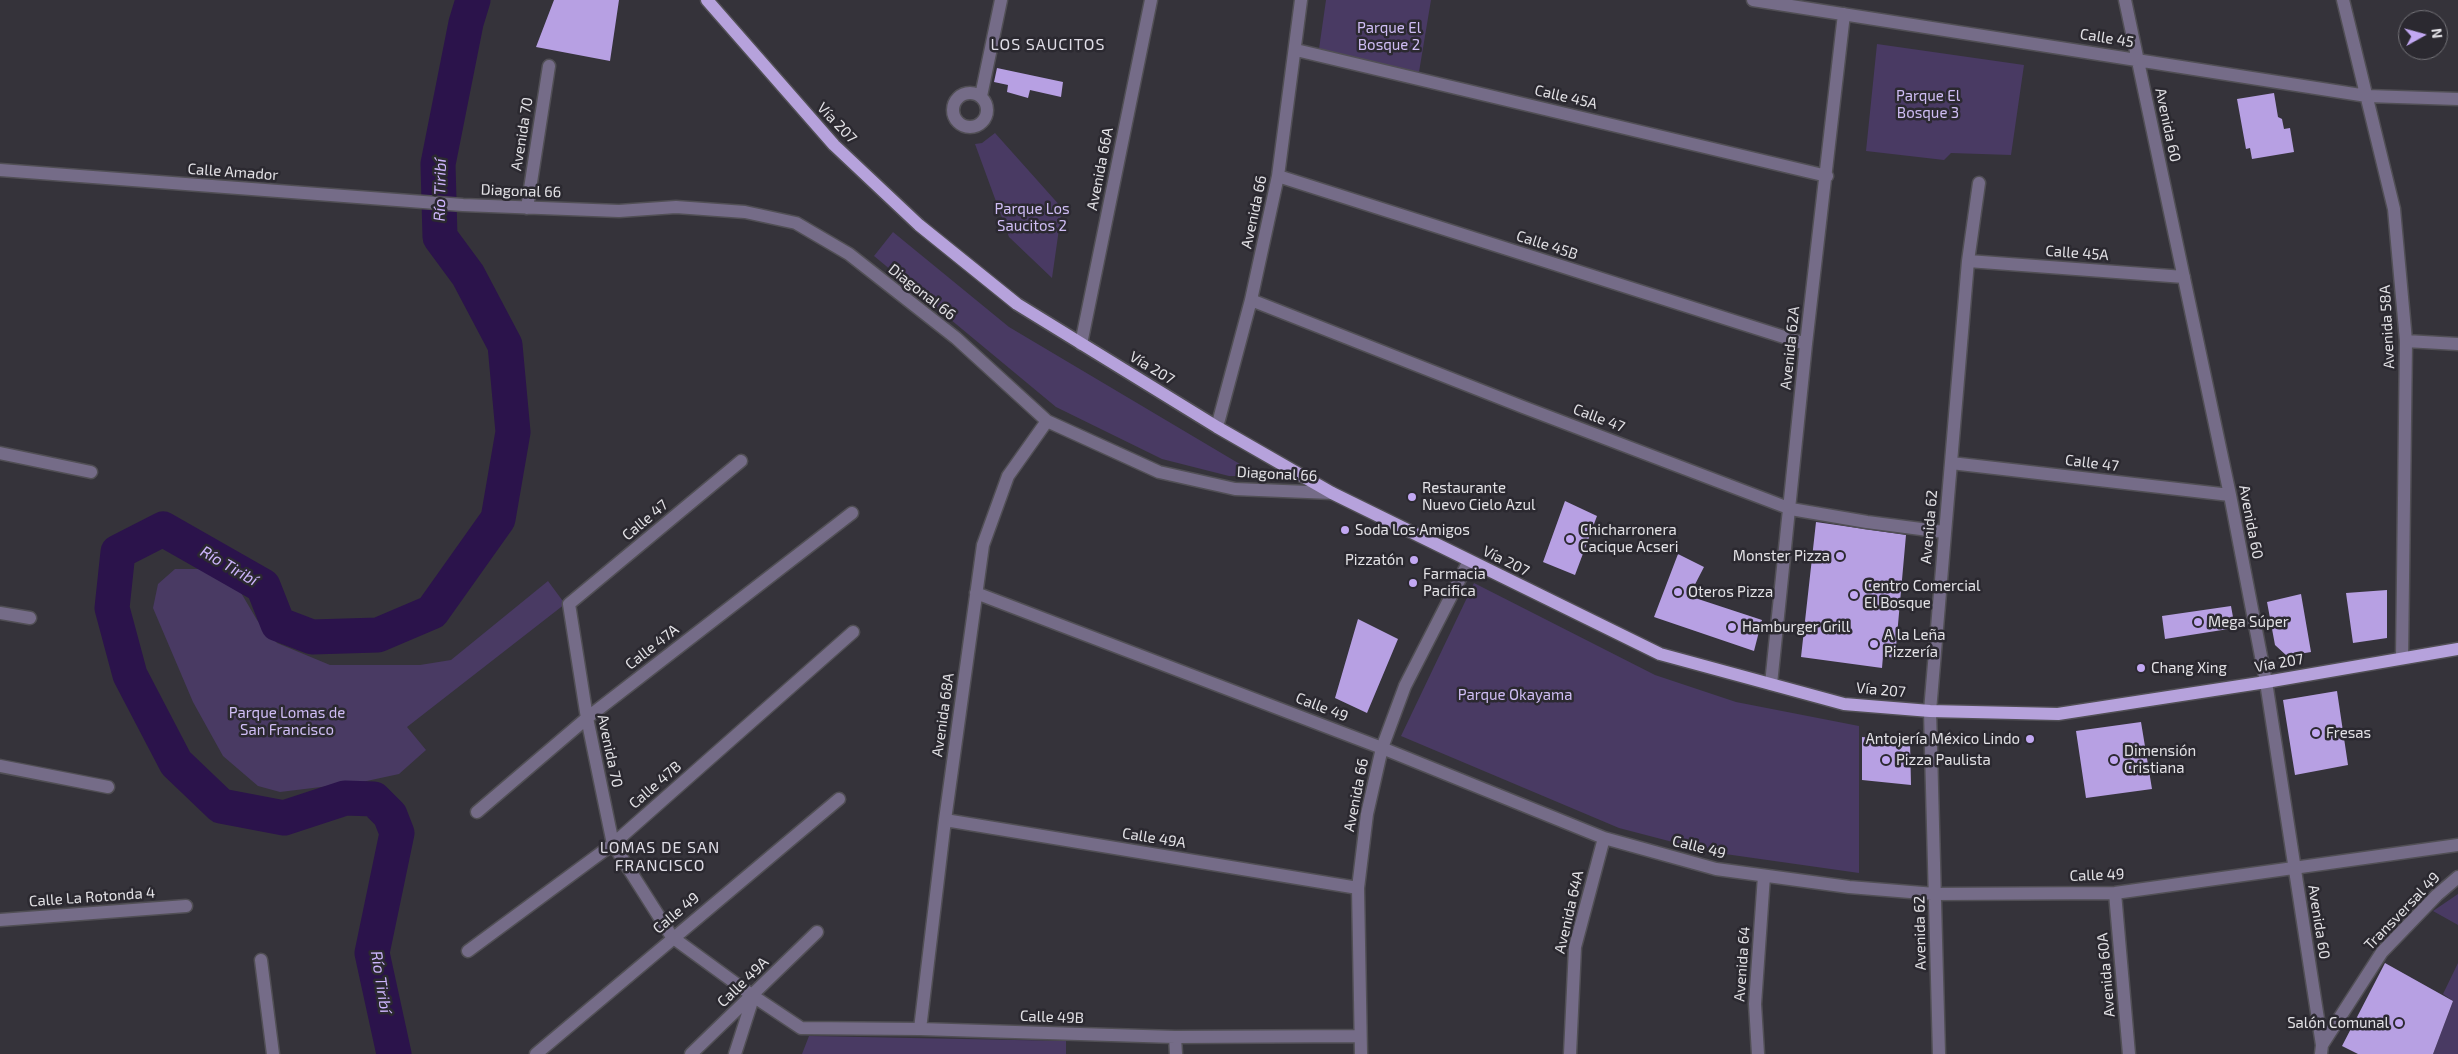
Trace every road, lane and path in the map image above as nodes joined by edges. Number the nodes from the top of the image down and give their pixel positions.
1 (707, 0) edge
2 (1001, 0) edge
3 (1151, 0) edge
4 (1301, 0) edge
5 (1752, 0) edge
6 (2125, 0) edge
7 (2343, 0) edge
8 (1844, 14) junction
9 (1296, 50) junction
10 (2138, 59) junction
11 (549, 66) dead end
12 (981, 96) dead end
13 (2367, 96) junction
14 (2458, 99) edge
15 (0, 170) edge
16 (1278, 176) junction
17 (1827, 176) junction
18 (1978, 183) dead end
19 (463, 205) joint
20 (527, 208) junction
21 (1968, 261) junction
22 (2184, 277) junction
23 (1251, 300) junction
24 (2406, 341) junction
25 (1082, 344) junction
26 (1806, 344) junction
27 (2458, 344) edge
28 (1047, 421) junction
29 (1218, 427) junction
30 (0, 453) edge
31 (741, 461) dead end
32 (1951, 463) junction
33 (91, 472) dead end
34 (1332, 493) junction
35 (2230, 495) junction
36 (1791, 509) junction
37 (852, 513) dead end
38 (1944, 532) junction
39 (1469, 561) junction
40 (976, 593) junction
41 (569, 604) joint
42 (0, 613) edge
43 (30, 618) dead end
44 (853, 632) dead end
45 (2458, 649) edge
46 (2402, 658) junction
47 (2266, 682) junction
48 (1771, 684) junction
49 (1930, 711) junction
50 (586, 718) junction
51 (1382, 748) junction
52 (0, 766) edge
53 (108, 787) dead end
54 (839, 799) dead end
55 (477, 812) dead end
56 (945, 820) junction
57 (1604, 838) junction
58 (613, 844) junction
59 (2458, 845) edge
60 (2295, 867) junction
61 (1764, 876) junction
62 (2458, 877) edge
63 (1358, 888) junction
64 (2115, 893) junction
65 (1935, 894) junction
66 (186, 906) dead end
67 (0, 920) edge
68 (817, 932) dead end
69 (672, 937) junction
70 (468, 951) dead end
71 (262, 960) dead end
72 (753, 996) junction
73 (920, 1029) junction
74 (1359, 1036) junction
75 (1175, 1037) junction
76 (2322, 1050) edge
77 (273, 1054) edge
78 (536, 1054) edge
79 (691, 1054) edge
80 (735, 1054) edge
81 (1176, 1054) edge
82 (1361, 1054) edge
83 (1570, 1054) edge
84 (1758, 1054) edge
85 (1939, 1054) edge
86 (2130, 1054) edge

1 - 25 main road, Vía 207
2 - 12 street
3 - 25 street, Avenida 66A
4 - 9 street, Avenida 66
5 - 8 street, Calle 45
6 - 10 street, Avenida 60
7 - 13 street, Avenida 58A
8 - 10 street, Calle 45
8 - 17 street, Avenida 62A
9 - 16 street, Avenida 66
9 - 17 street, Calle 45A
10 - 13 street, Calle 45
10 - 22 street, Avenida 60
11 - 20 street, Avenida 70
13 - 14 street, Calle 45
13 - 24 street, Avenida 58A
15 - 19 street, Calle Amador
16 - 23 street, Avenida 66
16 - 26 street, Calle 45B
17 - 26 street, Avenida 62A
18 - 21 street, Avenida 62
19 - 20 street, Diagonal 66
20 - 28 street, Diagonal 66
21 - 22 street, Calle 45A
21 - 32 street, Avenida 62
22 - 35 street, Avenida 60
23 - 29 street, Avenida 66
23 - 36 street, Calle 47
24 - 27 street
24 - 46 street, Avenida 58A
25 - 29 main road, Vía 207
26 - 36 street, Avenida 62A
28 - 34 street, Diagonal 66
28 - 40 street, Avenida 68A
29 - 34 main road, Vía 207
30 - 33 street
31 - 41 street, Calle 47
32 - 35 street, Calle 47
32 - 38 street, Avenida 62
34 - 39 main road, Vía 207
35 - 47 street, Avenida 60
36 - 38 street, Calle 47
36 - 48 street, Avenida 62A
37 - 50 street, Calle 47A
38 - 49 street, Avenida 62
39 - 48 main road, Vía 207
39 - 51 street, Avenida 66
40 - 51 street, Calle 49
40 - 56 street, Avenida 68A
41 - 50 street, Avenida 70
42 - 43 street
44 - 58 street, Calle 47B
45 - 46 main road, Vía 207
46 - 47 main road, Vía 207
47 - 49 main road, Vía 207
47 - 60 street, Avenida 60
48 - 49 main road, Vía 207
49 - 65 street, Avenida 62
50 - 55 street, Calle 47A
50 - 58 street, Avenida 70
51 - 57 street, Calle 49
51 - 63 street, Avenida 66
52 - 53 street
54 - 69 street, Calle 49
56 - 63 street, Calle 49A
56 - 73 street, Avenida 68A
57 - 61 street, Calle 49
57 - 83 street, Avenida 64A
58 - 69 street, Avenida 70
58 - 70 street, Calle 47B
59 - 60 street, Calle 49
60 - 64 street, Calle 49
60 - 76 street, Avenida 60
61 - 65 street, Calle 49
61 - 84 street, Avenida 64
62 - 76 street, Transversal 49
63 - 74 street, Avenida 66
64 - 65 street, Calle 49
64 - 86 street, Avenida 60A
65 - 85 street, Avenida 62
66 - 67 street, Calle La Rotonda 4
68 - 72 street, Calle 49A
69 - 72 street, Avenida 70
69 - 78 street, Calle 49
71 - 77 street
72 - 73 street, Calle 49B
72 - 79 street, Calle 49A
72 - 80 street
73 - 75 street, Calle 49B
74 - 75 street, Calle 49B
74 - 82 street, Avenida 66
75 - 81 street

